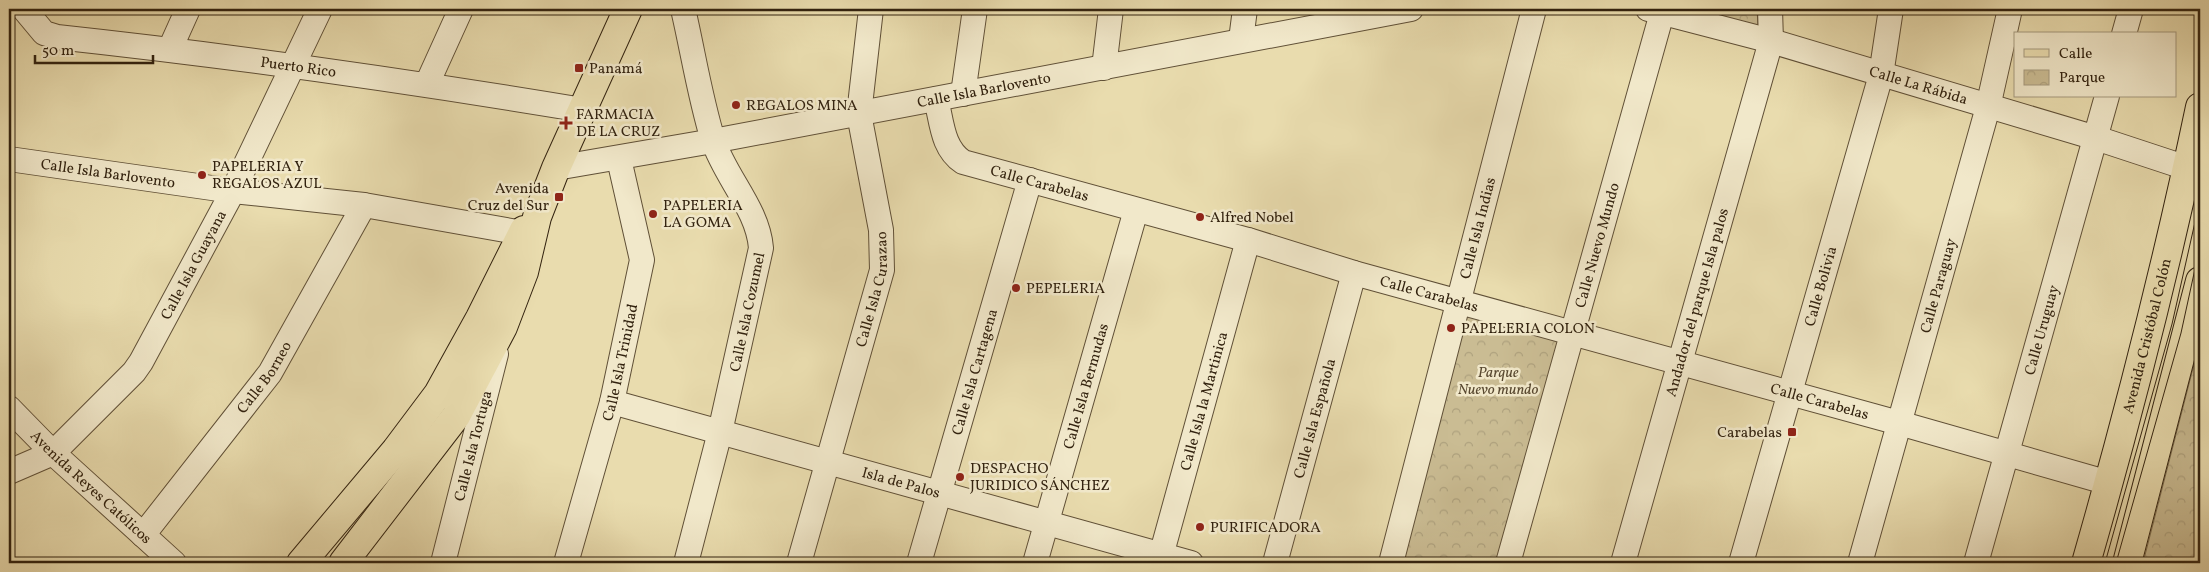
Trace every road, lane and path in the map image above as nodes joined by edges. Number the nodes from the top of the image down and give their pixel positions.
1 (24, 9) edge
2 (188, 9) edge
3 (320, 9) edge
4 (461, 9) edge
5 (628, 9) edge
6 (683, 9) edge
7 (871, 9) edge
8 (975, 9) edge
9 (1111, 9) edge
10 (1245, 9) edge
11 (1412, 9) edge
12 (1534, 9) edge
13 (1770, 9) edge
14 (1891, 9) edge
15 (2010, 9) edge
16 (2130, 9) edge
17 (1655, 11) edge
18 (1376, 12) edge
19 (2124, 32) edge
20 (1241, 40) junction
21 (1771, 41) junction
22 (170, 49) junction
23 (293, 67) junction
24 (1104, 68) junction
25 (1881, 74) junction
26 (427, 84) junction
27 (963, 94) junction
28 (2106, 98) edge
29 (936, 99) junction
30 (1988, 107) junction
31 (2200, 107) edge
32 (583, 110) junction
33 (859, 114) junction
34 (2096, 138) junction
35 (713, 141) junction
36 (9, 159) edge
37 (619, 159) junction
38 (556, 168) junction
39 (2187, 168) junction
40 (1030, 180) junction
41 (233, 191) junction
42 (364, 205) junction
43 (1136, 210) junction
44 (531, 228) junction
45 (1248, 240) junction
46 (1354, 273) junction
47 (2200, 281) edge
48 (1460, 302) junction
49 (503, 327) junction
50 (1572, 332) junction
51 (1681, 363) junction
52 (1790, 393) junction
53 (612, 402) junction
54 (9, 408) edge
55 (1899, 423) junction
56 (720, 432) junction
57 (53, 453) junction
58 (2006, 454) junction
59 (828, 462) junction
60 (9, 472) edge
61 (2109, 483) junction
62 (940, 492) junction
63 (1046, 522) junction
64 (142, 535) junction
65 (1160, 559) edge
66 (174, 563) edge
67 (301, 563) edge
68 (343, 563) edge
69 (443, 563) edge
70 (566, 563) edge
71 (686, 563) edge
72 (799, 563) edge
73 (919, 563) edge
74 (1034, 563) edge
75 (1191, 563) edge
76 (1275, 563) edge
77 (1391, 563) edge
78 (1508, 563) edge
79 (1623, 563) edge
80 (1741, 563) edge
81 (1860, 563) edge
82 (1976, 563) edge
83 (2086, 563) edge
84 (2127, 563) edge

1 - 22 street, Puerto Rico
2 - 22 street
3 - 23 street, Calle Isla Guayana
4 - 26 street
5 - 32 main road
6 - 35 street, Calle Isla Cozumel
7 - 33 street, Calle Isla Curazao
8 - 27 street
9 - 24 street
10 - 20 street
11 - 18 street, Calle Isla Barlovento
12 - 48 street, Calle Isla Indias
13 - 21 street, Andador del parque Isla palos
14 - 25 street, Calle Bolivia
15 - 30 street, Calle Paraguay
16 - 19 street
17 - 21 street, Calle La Rábida
17 - 50 street, Calle Nuevo Mundo
18 - 20 street, Calle Isla Barlovento
20 - 24 street, Calle Isla Barlovento
21 - 25 street, Calle La Rábida
21 - 51 street, Andador del parque Isla palos
22 - 23 street, Puerto Rico
23 - 26 street, Puerto Rico
23 - 41 street, Calle Isla Guayana
24 - 27 street, Calle Isla Barlovento
25 - 30 street, Calle La Rábida
25 - 52 street, Calle Bolivia
26 - 32 street, Puerto Rico
27 - 29 street, Calle Isla Barlovento
28 - 34 street, Calle Uruguay
29 - 33 street, Calle Isla Barlovento
29 - 40 street, Calle Carabelas
30 - 34 street, Calle La Rábida
30 - 55 street, Calle Paraguay
31 - 39 main road, Avenida Cristóbal Colón
32 - 38 main road
33 - 35 street, Calle Isla Barlovento
33 - 59 street, Calle Isla Curazao
34 - 39 street, Calle La Rábida
34 - 58 street, Calle Uruguay
35 - 37 street, Calle Isla Barlovento
35 - 56 street, Calle Isla Cozumel
36 - 41 street, Calle Isla Barlovento
37 - 38 street, Calle Isla Barlovento
37 - 53 street, Calle Isla Trinidad
38 - 44 main road
39 - 61 main road, Avenida Cristóbal Colón
40 - 43 street, Calle Carabelas
40 - 62 street, Calle Isla Cartagena
41 - 42 street, Calle Isla Barlovento
41 - 57 street, Calle Isla Guayana
42 - 44 street, Calle Isla Barlovento
42 - 64 street, Calle Borneo
43 - 45 street, Calle Carabelas
43 - 63 street, Calle Isla Bermudas
44 - 49 main road
44 - 67 main road
45 - 46 street, Calle Carabelas
45 - 65 street, Calle Isla la Martinica
46 - 48 street, Calle Carabelas
46 - 76 street, Calle Isla Española
47 - 84 main road
48 - 50 street, Calle Carabelas
48 - 77 street, Calle Isla Indias
49 - 68 main road
49 - 69 street, Calle Isla Tortuga
50 - 51 street, Calle Carabelas
50 - 78 street, Calle Nuevo Mundo
51 - 52 street, Calle Carabelas
51 - 79 street, Andador del parque Isla palos
52 - 55 street, Calle Carabelas
52 - 80 street, Calle Bolivia
53 - 56 street, Isla de Palos
53 - 70 street, Calle Isla Trinidad
54 - 57 street, Avenida Reyes Católicos
55 - 58 street, Calle Carabelas
55 - 81 street, Calle Paraguay
56 - 59 street, Isla de Palos
56 - 71 street, Calle Isla Cozumel
57 - 60 street, Calle Isla Guayana
57 - 64 street, Avenida Reyes Católicos
58 - 61 street, Calle Carabelas
58 - 82 street, Calle Uruguay
59 - 62 street, Isla de Palos
59 - 72 street, Calle Isla Curazao
61 - 83 main road, Avenida Cristóbal Colón
62 - 63 street, Isla de Palos
62 - 73 street, Calle Isla Cartagena
63 - 65 street, Isla de Palos
63 - 74 street, Calle Isla Bermudas
64 - 66 street, Avenida Reyes Católicos
65 - 75 street, Isla de Palos

